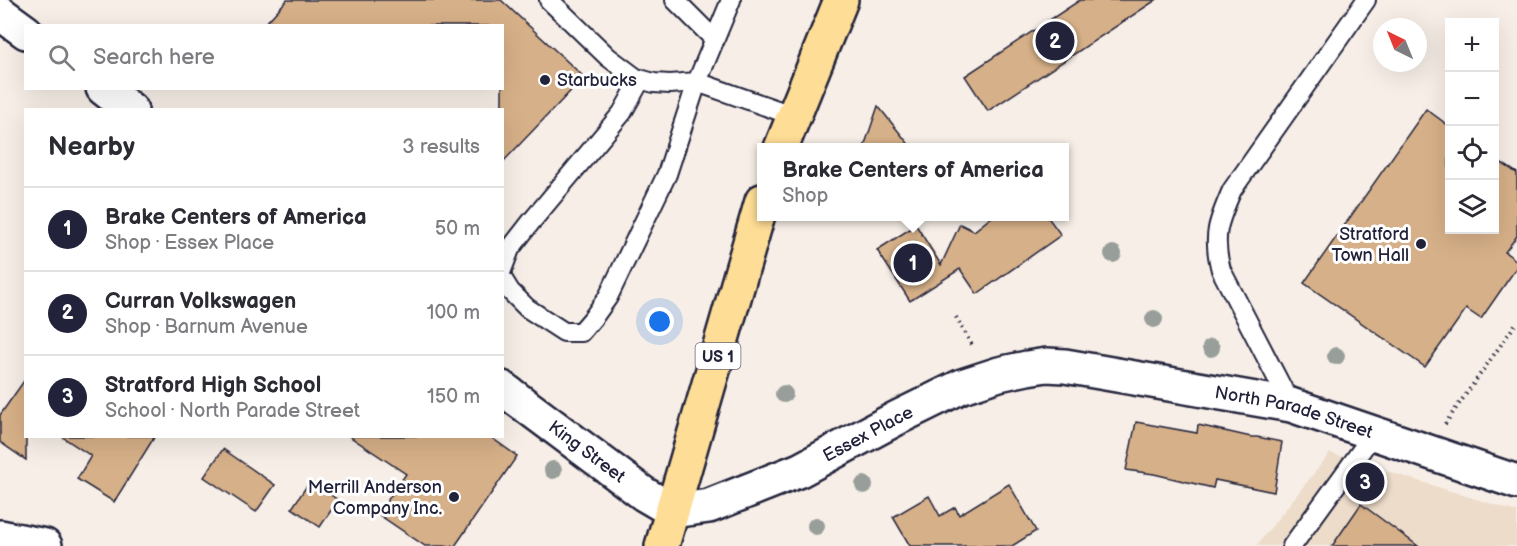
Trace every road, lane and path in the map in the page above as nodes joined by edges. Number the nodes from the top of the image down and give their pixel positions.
1 (549, 0) edge
2 (675, 0) edge
3 (731, 0) edge
4 (841, 0) edge
5 (1366, 0) edge
6 (0, 13) edge
7 (24, 31) edge
8 (715, 40) junction
9 (641, 80) junction
10 (697, 82) junction
11 (106, 90) edge
12 (128, 108) edge
13 (794, 116) junction
14 (783, 143) edge
15 (757, 218) edge
16 (504, 265) edge
17 (504, 281) edge
18 (956, 317) dead end
19 (1517, 322) edge
20 (978, 355) dead end
21 (1065, 366) joint
22 (504, 389) edge
23 (1291, 405) junction
24 (1441, 430) dead end
25 (1374, 434) junction
26 (1517, 482) edge
27 (673, 511) junction
28 (0, 537) edge
29 (45, 546) edge
30 (662, 546) edge
31 (1292, 546) edge

1 - 9 lane
2 - 8 lane
3 - 8 lane
4 - 13 main road
5 - 23 lane
6 - 7 street
8 - 10 lane
9 - 10 lane
9 - 16 lane
10 - 13 lane
10 - 17 lane
11 - 12 street
13 - 14 main road
15 - 27 main road, US 1
18 - 20 path
19 - 24 path
21 - 23 street, North Parade Street
21 - 27 street, Essex Place
22 - 27 street, King Street
23 - 25 street, North Parade Street
25 - 26 street, North Parade Street
25 - 31 lane
27 - 30 main road, US 1
28 - 29 street

